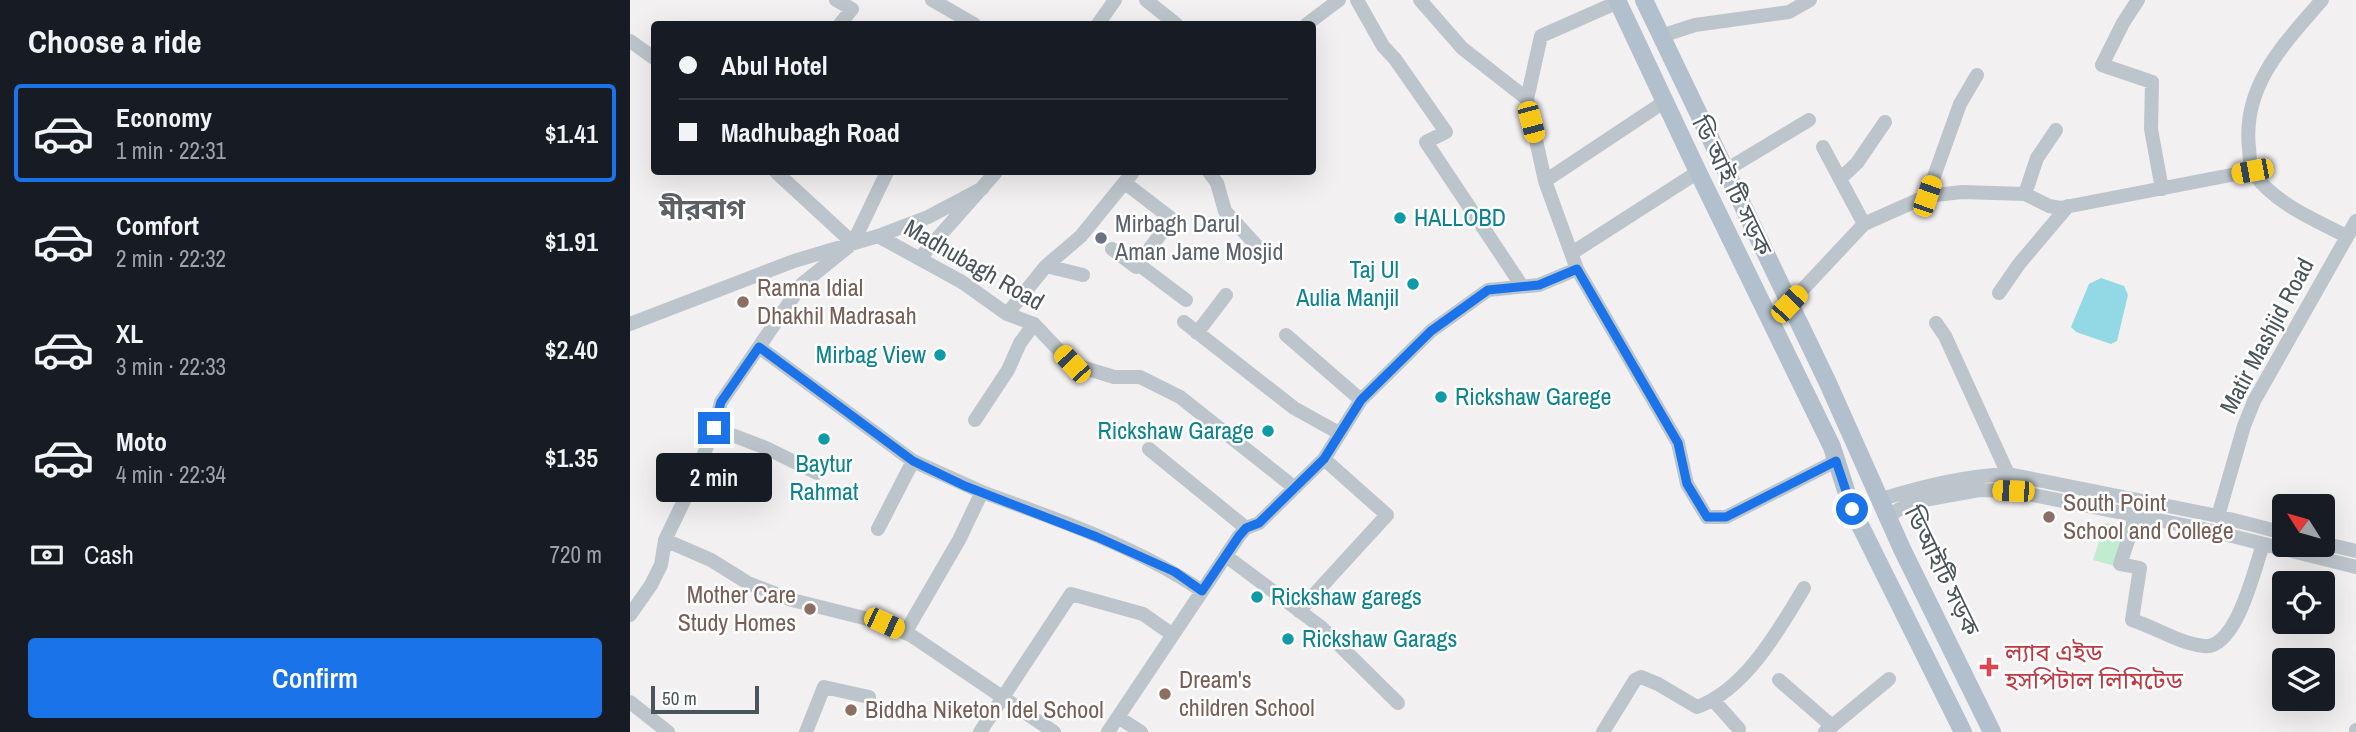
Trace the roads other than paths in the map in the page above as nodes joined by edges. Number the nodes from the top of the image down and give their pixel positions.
1 (836, 0) edge
2 (932, 0) edge
3 (1115, 0) edge
4 (1146, 0) edge
5 (1339, 0) edge
6 (1357, 0) edge
7 (1420, 0) edge
8 (1644, 0) edge
9 (1810, 0) edge
10 (2138, 0) edge
11 (2322, 0) edge
12 (1618, 1) edge
13 (854, 5) edge
14 (843, 21) edge
15 (969, 21) edge
16 (1100, 21) edge
17 (1172, 21) edge
18 (1311, 21) edge
19 (1661, 36) junction
20 (630, 41) edge
21 (651, 56) edge
22 (1977, 75) dead end
23 (1527, 99) junction
24 (1664, 102) junction
25 (1809, 120) dead end
26 (1885, 122) dead end
27 (2056, 131) dead end
28 (1823, 147) dead end
29 (1726, 170) junction
30 (2252, 171) junction
31 (1698, 172) junction
32 (779, 175) edge
33 (886, 175) edge
34 (994, 175) edge
35 (1211, 175) edge
36 (1129, 177) edge
37 (1840, 179) junction
38 (1545, 181) junction
39 (983, 188) junction
40 (2162, 189) junction
41 (2025, 194) junction
42 (1927, 196) junction
43 (2068, 206) junction
44 (2356, 221) edge
45 (1864, 224) junction
46 (878, 236) junction
47 (2347, 236) junction
48 (853, 243) junction
49 (1112, 249) dead end
50 (1572, 253) junction
51 (1265, 255) dead end
52 (920, 258) junction
53 (1138, 264) junction
54 (1046, 265) junction
55 (1577, 269) junction
56 (1083, 275) dead end
57 (1522, 286) junction
58 (1999, 293) dead end
59 (1226, 295) dead end
60 (1186, 300) dead end
61 (1789, 304) junction
62 (1007, 314) junction
63 (1184, 322) dead end
64 (1936, 323) dead end
65 (630, 324) edge
66 (1034, 324) junction
67 (1197, 332) junction
68 (1286, 335) dead end
69 (759, 347) junction
70 (1361, 400) junction
71 (975, 420) dead end
72 (714, 428) junction
73 (1339, 433) junction
74 (1149, 449) dead end
75 (1324, 459) junction
76 (913, 461) junction
77 (1836, 461) junction
78 (817, 473) dead end
79 (2008, 474) junction
80 (1295, 488) junction
81 (982, 492) junction
82 (1885, 508) junction
83 (1852, 509) junction
84 (2133, 515) junction
85 (2218, 516) junction
86 (878, 528) dead end
87 (1246, 528) junction
88 (2272, 530) edge
89 (665, 540) junction
90 (2263, 544) junction
91 (2335, 546) edge
92 (2356, 551) edge
93 (1226, 556) junction
94 (2356, 567) edge
95 (1804, 588) dead end
96 (1202, 591) junction
97 (1299, 611) junction
98 (630, 615) edge
99 (905, 633) junction
100 (1173, 635) junction
101 (1889, 679) dead end
102 (1779, 680) dead end
103 (869, 697) dead end
104 (1003, 700) junction
105 (1714, 701) junction
106 (630, 702) edge
107 (1398, 703) dead end
108 (1118, 717) junction
109 (1046, 730) edge
110 (1829, 730) edge
111 (1739, 731) edge
112 (668, 732) edge
113 (806, 732) edge
114 (980, 732) edge
115 (1108, 732) edge
116 (1141, 732) edge
117 (1604, 732) edge
118 (1963, 732) edge
119 (1992, 732) edge

1 - 13 street
2 - 15 street
3 - 16 street
4 - 17 street
5 - 18 street
6 - 57 street
7 - 23 street
8 - 19 main road, ডি আই টি সড়ক
9 - 19 street
10 - 40 street
11 - 30 street
12 - 23 street
12 - 24 main road, ডি আই টি সড়ক
13 - 14 street
19 - 29 main road, ডি আই টি সড়ক
20 - 21 street
22 - 42 street
23 - 38 street
24 - 31 main road, ডি আই টি সড়ক
24 - 38 street
25 - 29 street
26 - 37 street
27 - 41 street
28 - 37 street
29 - 61 main road, ডি আই টি সড়ক
30 - 40 street
30 - 47 street
31 - 50 street
31 - 77 main road, ডি আই টি সড়ক
32 - 48 street
33 - 48 street
34 - 39 street
35 - 51 street
36 - 53 street
36 - 54 street
37 - 45 street
38 - 50 street
39 - 46 street
39 - 52 street
40 - 43 street
41 - 42 street
41 - 43 street
42 - 45 street
43 - 58 street
44 - 47 street, Matir Mashjid Road
45 - 61 street
46 - 48 street, Madhubagh Road
46 - 52 street, Madhubagh Road
47 - 85 street, Matir Mashjid Road
48 - 65 street
48 - 69 street, Madhubagh Road
49 - 53 street
50 - 55 street
52 - 62 street, Madhubagh Road
53 - 60 street
54 - 56 street
54 - 62 street
55 - 57 street
55 - 77 street
57 - 70 street
59 - 67 street
61 - 82 main road, ডি আই টি সড়ক
62 - 66 street, Madhubagh Road
63 - 67 street
64 - 79 street
66 - 71 street
66 - 80 street, Madhubagh Road
67 - 73 street
68 - 70 street
69 - 72 street, Madhubagh Road
69 - 76 street
70 - 73 street
72 - 78 street
72 - 89 street, Madhubagh Road
73 - 75 street
74 - 87 street
75 - 80 street
75 - 97 street
76 - 81 street
76 - 86 street
77 - 83 main road, ডি আই টি সড়ক
79 - 82 street
79 - 85 street
80 - 87 street
81 - 96 street
81 - 99 street
82 - 83 main road
82 - 84 street
82 - 119 main road, ডিআইটি সড়ক
83 - 118 main road
84 - 90 street
84 - 90 street
85 - 88 street
87 - 93 street
89 - 98 street, Madhubagh Road
89 - 99 street
90 - 94 street
91 - 92 street
93 - 96 street
93 - 97 street
95 - 105 street
96 - 100 street
97 - 107 street
99 - 104 street
100 - 104 street
100 - 108 street
101 - 110 street
102 - 110 street
103 - 113 street
104 - 109 street
104 - 114 street
105 - 111 street
105 - 117 street
106 - 112 street
108 - 115 street
108 - 116 street

